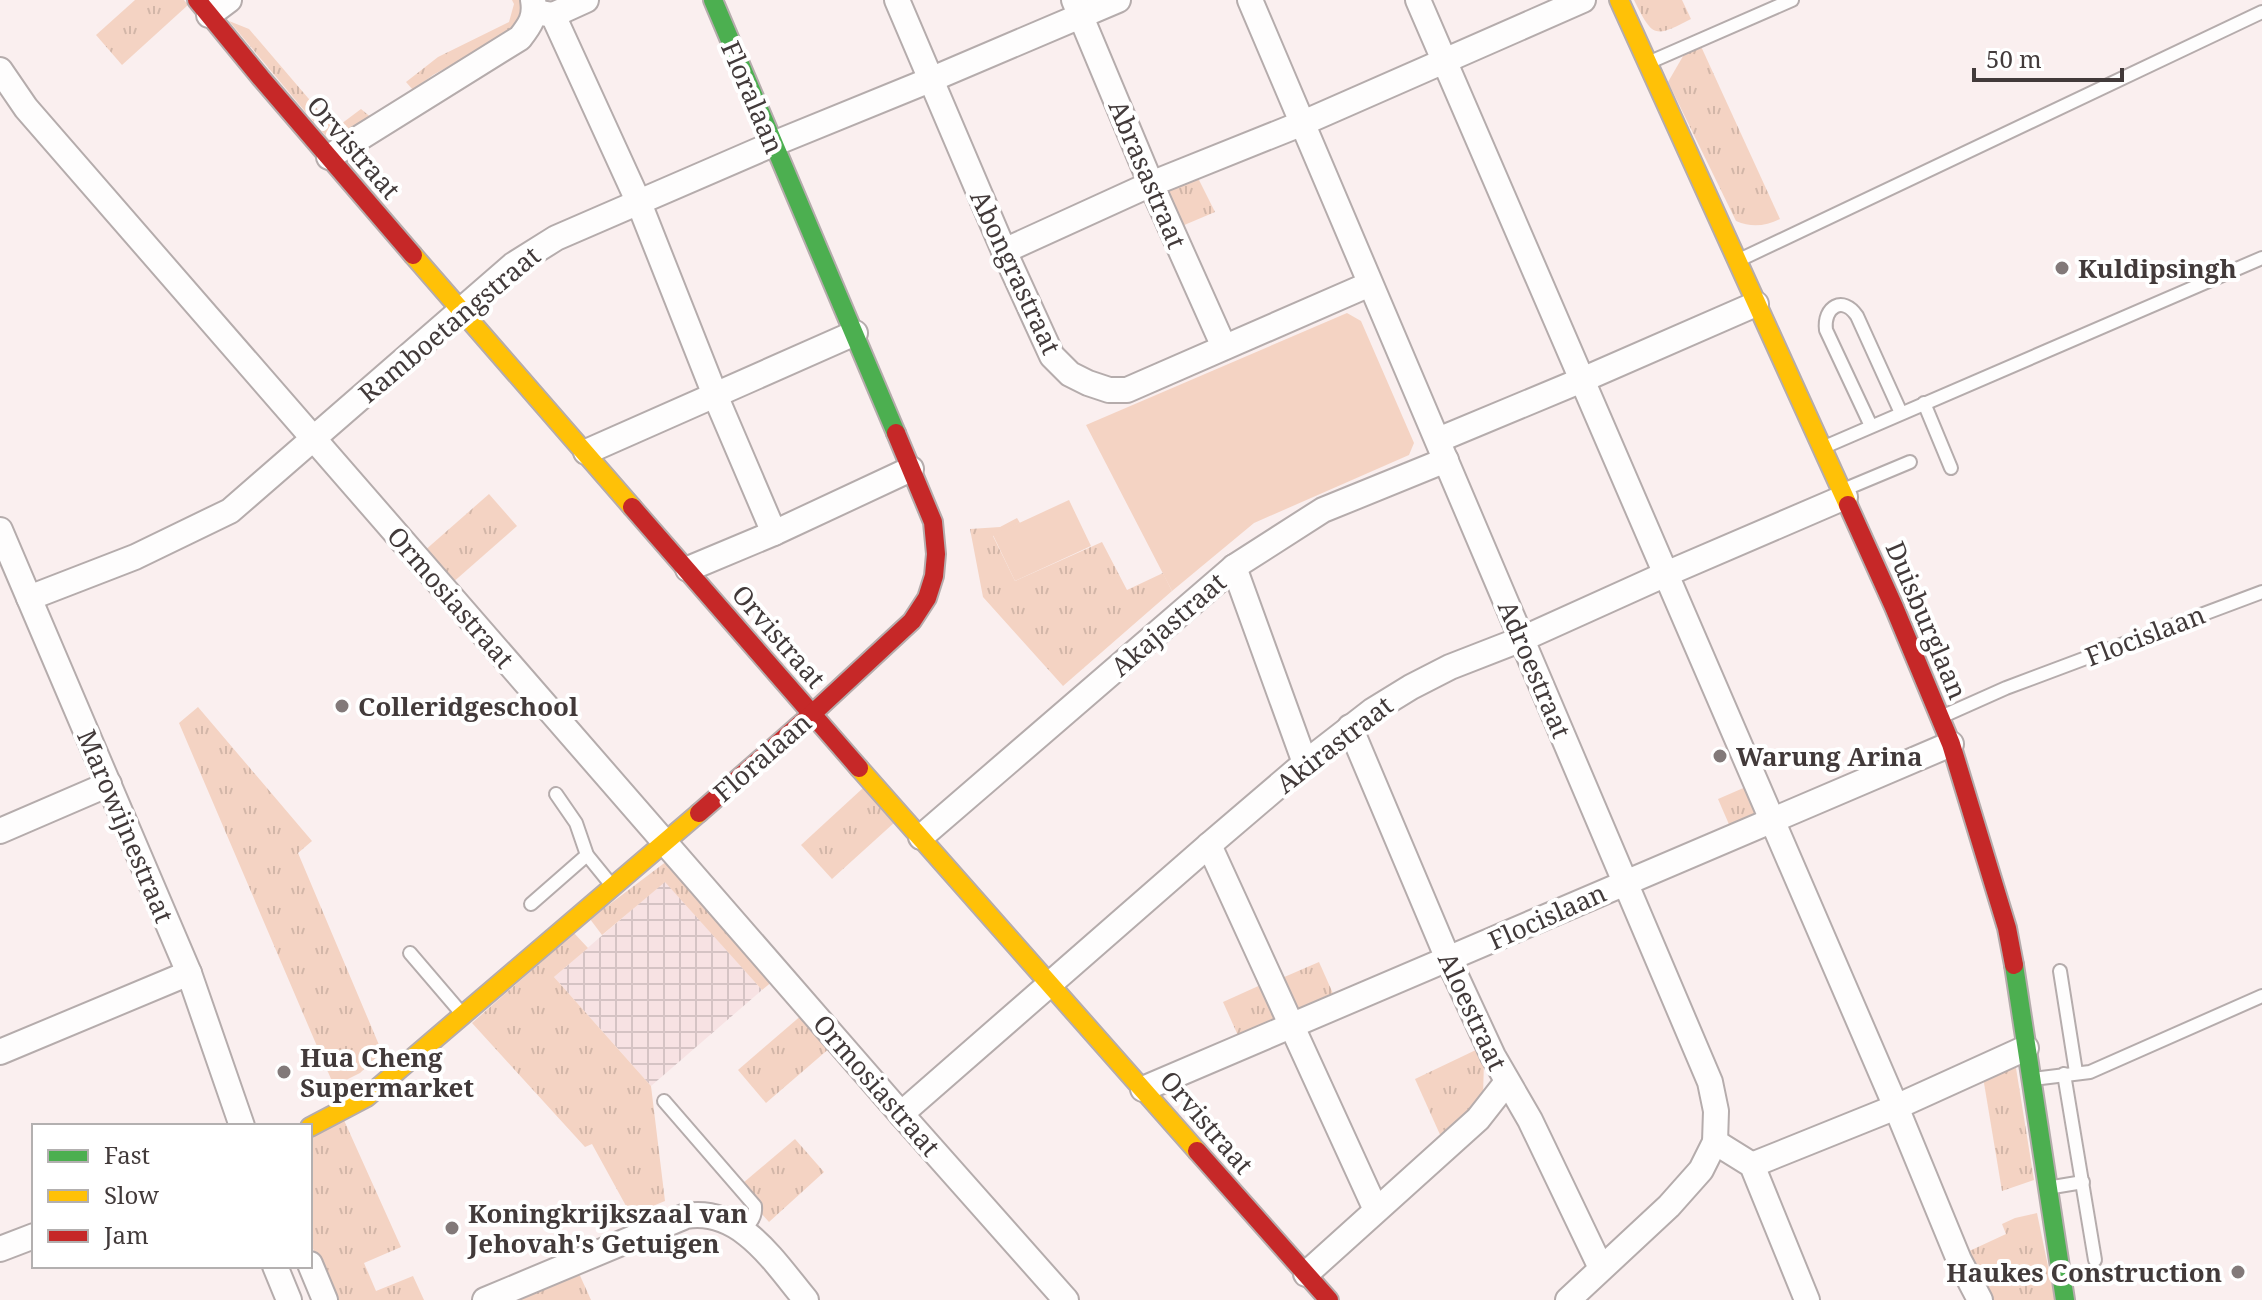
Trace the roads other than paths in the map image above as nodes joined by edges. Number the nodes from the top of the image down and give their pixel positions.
1 (229, 0) edge
2 (586, 0) edge
3 (713, 0) edge
4 (897, 0) edge
5 (1118, 0) edge
6 (1250, 0) edge
7 (1418, 0) edge
8 (1583, 0) edge
9 (1619, 0) edge
10 (1792, 0) edge
11 (203, 7) edge
12 (1077, 8) edge
13 (541, 9) edge
14 (2262, 12) edge
15 (1445, 59) junction
16 (1647, 63) junction
17 (0, 70) edge
18 (930, 80) junction
19 (1303, 123) junction
20 (773, 144) junction
21 (329, 157) junction
22 (1151, 184) junction
23 (639, 203) junction
24 (1004, 251) junction
25 (2262, 258) edge
26 (1737, 261) junction
27 (1370, 284) junction
28 (1756, 304) junction
29 (461, 310) junction
30 (855, 333) junction
31 (1224, 347) junction
32 (1582, 380) junction
33 (715, 395) junction
34 (1924, 403) junction
35 (1901, 413) junction
36 (1871, 426) junction
37 (313, 439) junction
38 (1822, 448) junction
39 (1442, 450) junction
40 (586, 452) junction
41 (1910, 462) dead end
42 (1951, 468) dead end
43 (911, 469) junction
44 (1843, 494) junction
45 (0, 530) edge
46 (774, 533) junction
47 (1234, 567) junction
48 (688, 569) junction
49 (1666, 574) junction
50 (2262, 592) edge
51 (29, 598) junction
52 (1522, 639) junction
53 (812, 714) junction
54 (1940, 717) junction
55 (1350, 727) junction
56 (1951, 744) junction
57 (1305, 763) junction
58 (109, 784) junction
59 (556, 794) dead end
60 (1772, 820) junction
61 (0, 831) edge
62 (921, 837) junction
63 (666, 842) junction
64 (1209, 845) junction
65 (587, 855) junction
66 (1625, 882) junction
67 (613, 887) junction
68 (531, 904) dead end
69 (410, 953) dead end
70 (1448, 959) junction
71 (2060, 971) dead end
72 (189, 973) junction
73 (1050, 985) junction
74 (2262, 996) edge
75 (463, 1015) junction
76 (1291, 1026) junction
77 (2026, 1048) junction
78 (0, 1052) edge
79 (2070, 1073) junction
80 (2030, 1079) junction
81 (1507, 1082) junction
82 (1143, 1089) junction
83 (664, 1101) dead end
84 (1896, 1107) junction
85 (901, 1114) junction
86 (241, 1124) edge
87 (312, 1126) edge
88 (1715, 1142) junction
89 (1752, 1165) junction
90 (2083, 1182) junction
91 (2047, 1188) junction
92 (1376, 1210) junction
93 (743, 1231) junction
94 (32, 1237) edge
95 (0, 1249) edge
96 (2095, 1260) dead end
97 (276, 1268) edge
98 (312, 1268) edge
99 (1601, 1268) junction
100 (1306, 1274) junction
101 (1575, 1298) edge
102 (289, 1300) edge
103 (325, 1300) edge
104 (485, 1300) edge
105 (806, 1300) edge
106 (1066, 1300) edge
107 (1329, 1300) edge
108 (1807, 1300) edge
109 (1980, 1300) edge
110 (2065, 1300) edge

1 - 11 street
2 - 13 street
3 - 20 street, Floralaan
4 - 18 street, Abongrastraat
5 - 12 street, Ramboetangstraat
6 - 19 street, Adroestraat
7 - 15 street
8 - 15 street
9 - 16 street, Duisburglaan
10 - 16 lane
11 - 21 street, Orvistraat
12 - 18 street, Ramboetangstraat
12 - 22 street, Abrasastraat
13 - 21 street
13 - 23 street
14 - 26 lane
15 - 19 street
15 - 32 street
16 - 26 street, Duisburglaan
17 - 37 street, Ormosiastraat
18 - 20 street, Ramboetangstraat
18 - 24 street, Abongrastraat
19 - 22 street
19 - 27 street, Adroestraat
20 - 23 street, Ramboetangstraat
20 - 30 street, Floralaan
21 - 29 street, Orvistraat
22 - 24 street
22 - 31 street, Abrasastraat
23 - 29 street, Ramboetangstraat
23 - 33 street
24 - 31 street, Abongrastraat
25 - 34 lane
26 - 28 street, Duisburglaan
27 - 31 street, Abongrastraat
27 - 39 street, Adroestraat
28 - 32 street, Akajastraat
28 - 38 street, Duisburglaan
29 - 37 street, Ramboetangstraat
29 - 40 street, Orvistraat
30 - 33 street
30 - 43 street, Floralaan
32 - 39 street, Akajastraat
32 - 49 street
33 - 40 street
33 - 46 street
34 - 35 lane
34 - 42 lane
35 - 36 lane
35 - 36 lane
36 - 38 lane
37 - 51 street, Ramboetangstraat
37 - 63 street, Ormosiastraat
38 - 44 street, Duisburglaan
39 - 47 street, Akajastraat
39 - 52 street, Adroestraat
40 - 48 street, Orvistraat
41 - 44 lane
43 - 46 street
43 - 53 street, Floralaan
44 - 49 street, Akirastraat
44 - 54 street, Duisburglaan
45 - 51 street, Marowijnestraat
46 - 48 street
47 - 57 street
47 - 62 street, Akajastraat
48 - 53 street, Orvistraat
49 - 52 street, Akirastraat
49 - 60 street
50 - 54 lane, Flocislaan
51 - 58 street, Marowijnestraat
52 - 55 street, Akirastraat
52 - 66 street, Adroestraat
53 - 62 street, Orvistraat
53 - 63 street, Floralaan
54 - 56 street, Duisburglaan
55 - 57 street, Akirastraat
55 - 70 street, Aloestraat
56 - 60 street, Flocislaan
56 - 77 street, Duisburglaan
57 - 64 street, Akirastraat
58 - 61 street
58 - 72 street, Marowijnestraat
59 - 65 lane
60 - 66 street, Flocislaan
60 - 84 street
62 - 73 street, Orvistraat
63 - 67 street, Floralaan
63 - 85 street, Ormosiastraat
64 - 73 street, Akirastraat
64 - 76 street
65 - 67 lane
65 - 68 lane
66 - 70 street, Flocislaan
66 - 88 street, Adroestraat
67 - 75 street, Floralaan
69 - 75 lane
70 - 76 street, Flocislaan
70 - 81 street, Aloestraat
71 - 79 lane
72 - 78 street
72 - 86 street, Marowijnestraat
73 - 82 street, Orvistraat
73 - 85 street, Akirastraat
74 - 79 lane
75 - 87 street, Floralaan
76 - 82 street, Flocislaan
76 - 92 street
77 - 80 street, Duisburglaan
77 - 84 street
79 - 80 lane
79 - 90 lane
80 - 91 street, Duisburglaan
81 - 92 street, Aloestraat
81 - 99 street
82 - 100 street, Orvistraat
83 - 93 lane
84 - 89 street
84 - 109 street
85 - 106 street, Ormosiastraat
88 - 89 street
88 - 99 street
89 - 108 street
90 - 91 lane
90 - 96 lane
91 - 110 street, Duisburglaan
92 - 100 street, Aloestraat
93 - 104 street
93 - 105 street
94 - 95 street
97 - 102 street
98 - 103 street
99 - 101 street
100 - 107 street, Orvistraat

